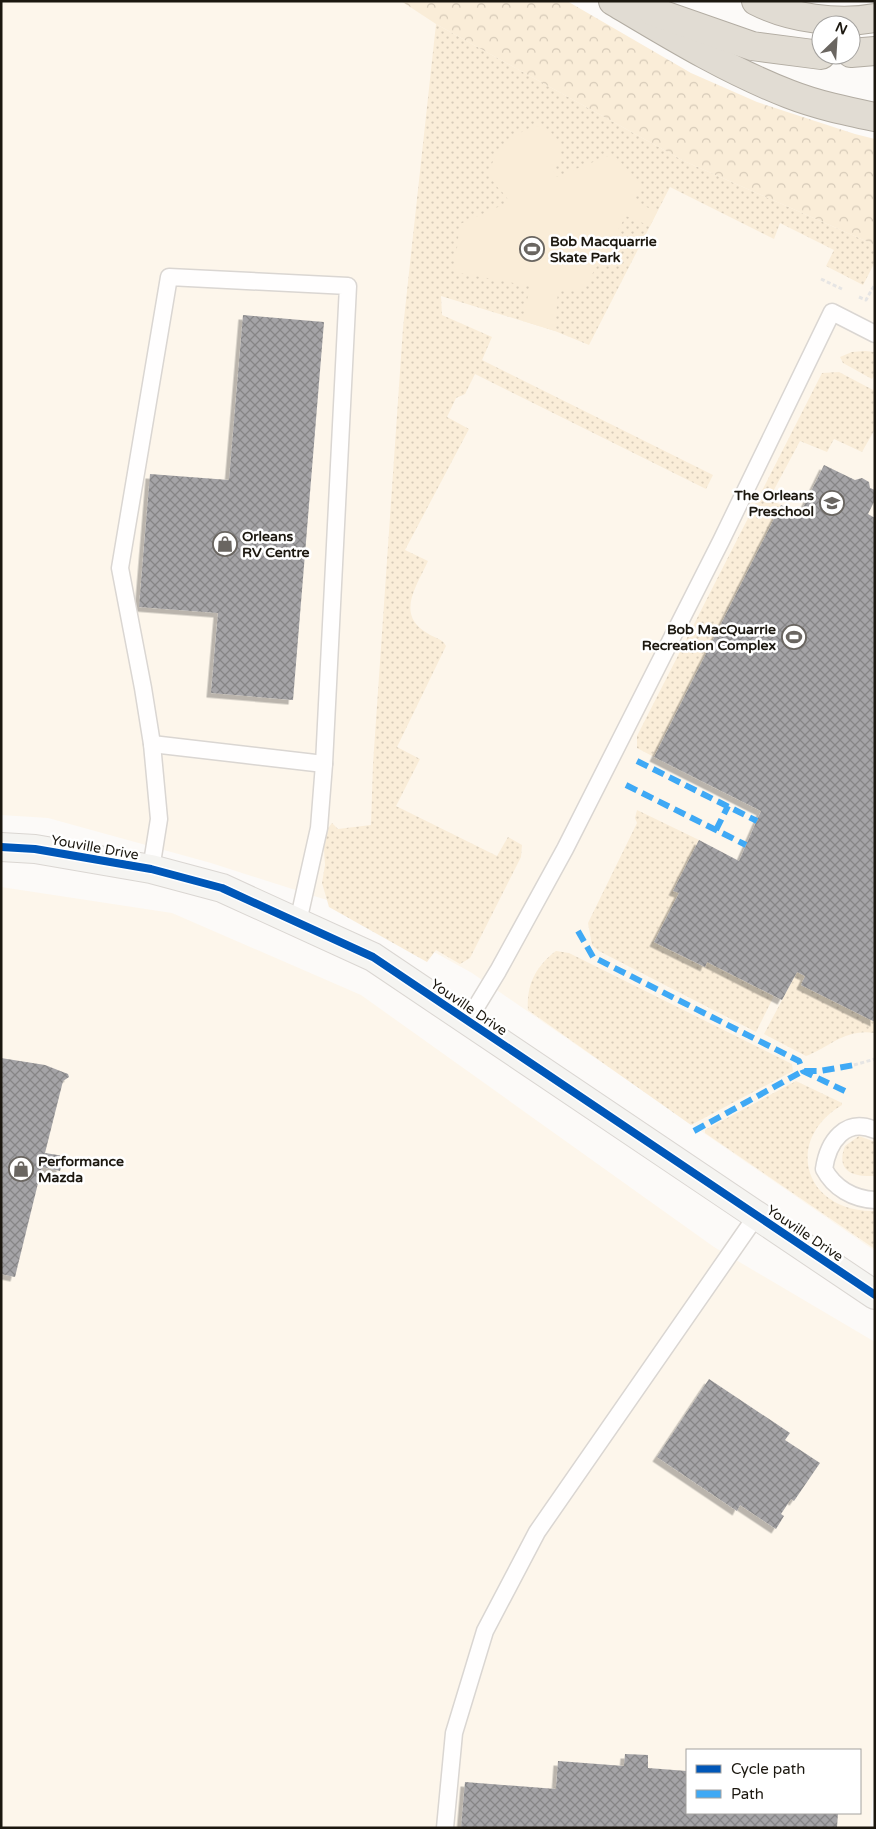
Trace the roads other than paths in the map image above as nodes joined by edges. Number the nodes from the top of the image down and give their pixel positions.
1 (613, 1) edge
2 (625, 1) edge
3 (756, 1) edge
4 (875, 18) edge
5 (875, 51) edge
6 (861, 52) edge
7 (811, 54) edge
8 (875, 117) edge
9 (875, 334) edge
10 (152, 744) junction
11 (324, 764) junction
12 (1, 847) edge
13 (151, 869) junction
14 (298, 922) junction
15 (467, 1022) junction
16 (875, 1130) edge
17 (875, 1200) edge
18 (757, 1215) junction
19 (875, 1295) edge
20 (445, 1828) edge

1 - 8 highway
2 - 7 highway
3 - 4 highway
5 - 6 highway
9 - 15 lane
10 - 11 lane
10 - 11 lane
10 - 13 lane
11 - 14 lane
12 - 13 street, Youville Drive
13 - 14 street, Youville Drive
14 - 15 street, Youville Drive
15 - 18 street, Youville Drive
16 - 17 lane
18 - 19 street, Youville Drive
18 - 20 lane

